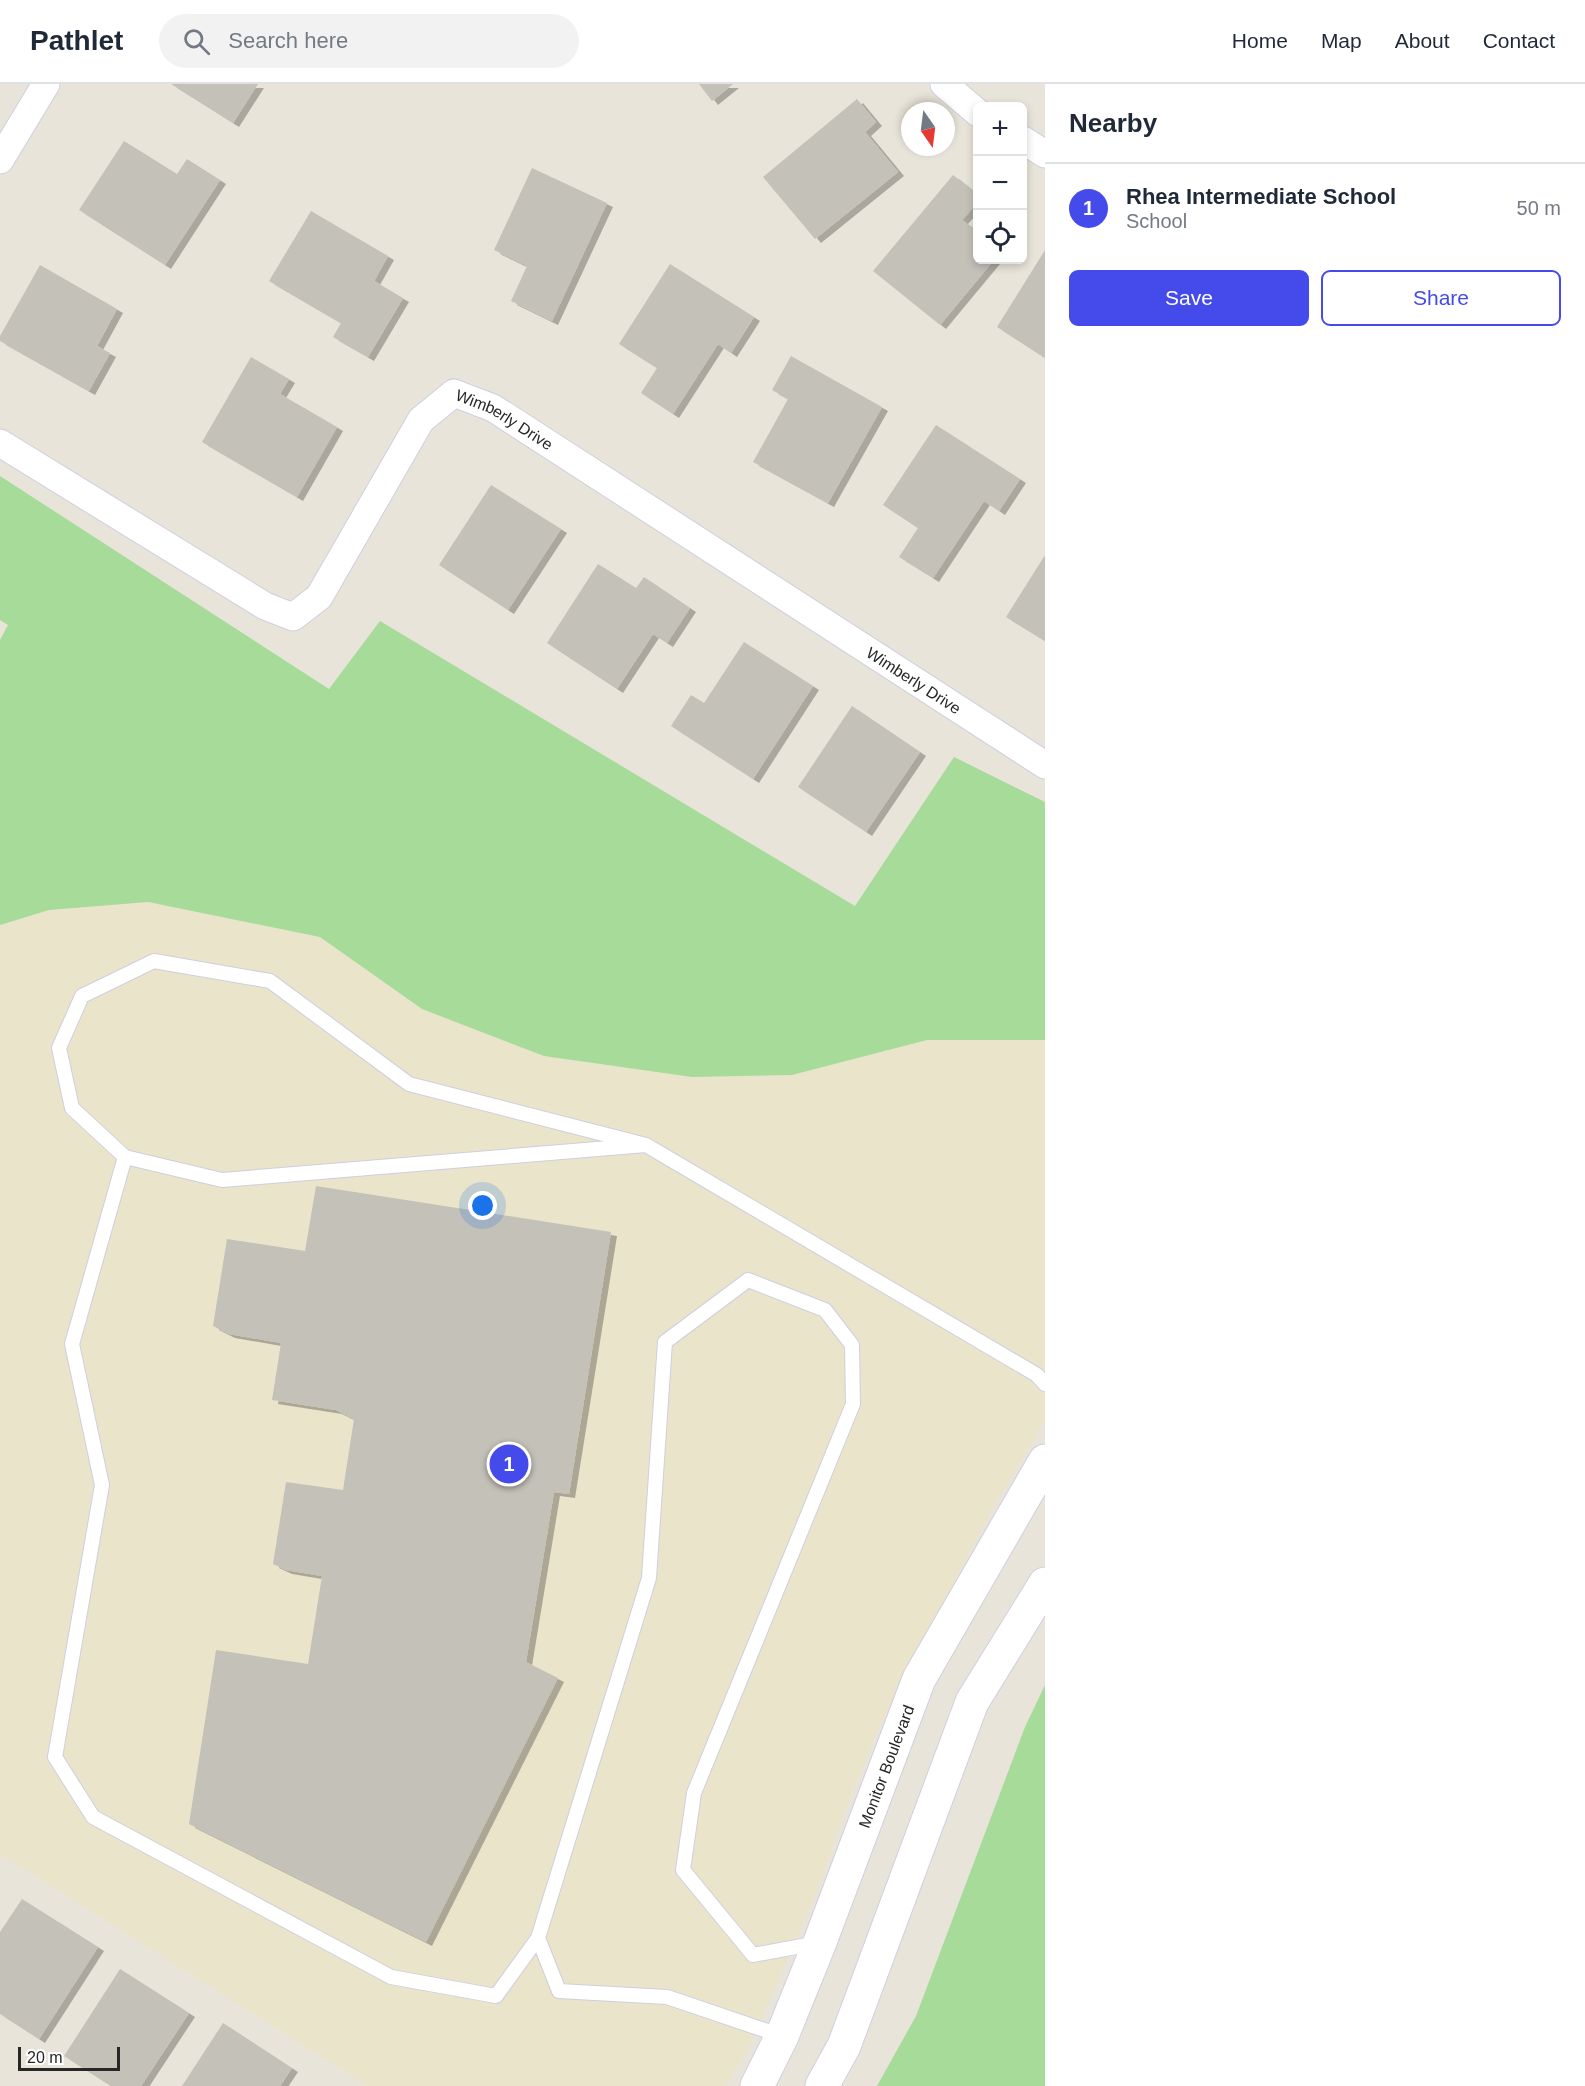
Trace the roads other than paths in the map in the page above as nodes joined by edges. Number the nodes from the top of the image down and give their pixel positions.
1 (46, 84) edge
2 (944, 84) edge
3 (973, 109) edge
4 (1027, 143) edge
5 (1045, 154) edge
6 (0, 160) edge
7 (0, 443) edge
8 (1045, 765) edge
9 (646, 1145) junction
10 (125, 1157) junction
11 (1045, 1384) edge
12 (1045, 1461) edge
13 (1045, 1584) edge
14 (538, 1938) junction
15 (820, 1942) junction
16 (782, 2036) junction
17 (758, 2086) edge
18 (822, 2086) edge

1 - 6 street
2 - 3 street
4 - 5 street
7 - 8 street, Wimberly Drive
9 - 10 lane
9 - 10 lane
9 - 11 lane
10 - 14 lane
12 - 15 street, Monitor Boulevard
13 - 18 street
14 - 15 lane
14 - 16 lane
15 - 16 street, Monitor Boulevard
16 - 17 street, Monitor Boulevard

